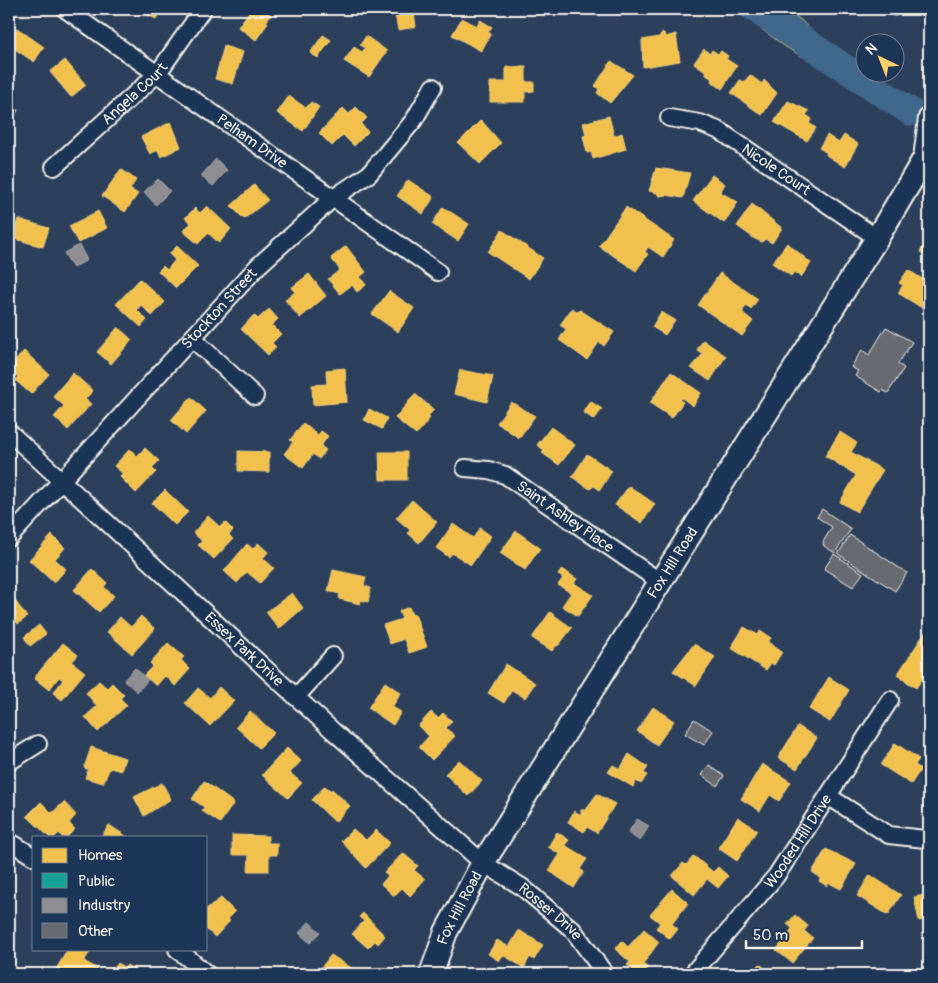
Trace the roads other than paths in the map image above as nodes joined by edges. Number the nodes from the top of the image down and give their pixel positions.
1 (65, 9) edge
2 (203, 9) edge
3 (158, 74) junction
4 (433, 87) dead end
5 (668, 118) dead end
6 (929, 118) edge
7 (928, 158) edge
8 (54, 167) dead end
9 (332, 199) junction
10 (877, 238) junction
11 (438, 272) dead end
12 (193, 339) junction
13 (255, 396) dead end
14 (9, 432) edge
15 (465, 468) dead end
16 (62, 481) junction
17 (9, 538) edge
18 (660, 581) junction
19 (333, 656) dead end
20 (296, 697) junction
21 (890, 700) dead end
22 (38, 744) dead end
23 (9, 762) edge
24 (828, 796) junction
25 (925, 840) dead end
26 (9, 841) edge
27 (32, 856) edge
28 (482, 863) junction
29 (177, 950) edge
30 (207, 974) edge
31 (431, 974) edge
32 (604, 974) edge
33 (692, 974) edge

1 - 3 street, Pelham Drive
2 - 3 street, Angela Court
3 - 8 street, Angela Court
3 - 9 street, Pelham Drive
4 - 9 street, Stockton Street
5 - 10 street, Nicole Court
6 - 7 street
7 - 10 main road, Fox Hill Road
9 - 11 street, Pelham Drive
9 - 12 street, Stockton Street
10 - 18 main road, Fox Hill Road
12 - 13 street
12 - 16 street, Stockton Street
14 - 16 street, Essex Park Drive
15 - 18 street, Saint Ashley Place
16 - 17 street, Stockton Street
16 - 20 street, Essex Park Drive
18 - 28 main road, Fox Hill Road
19 - 20 street
20 - 28 street, Essex Park Drive
21 - 24 street, Wooded Hill Drive
22 - 23 street
24 - 25 street
24 - 33 street, Wooded Hill Drive
26 - 27 street
28 - 31 main road, Fox Hill Road
28 - 32 street, Rosser Drive
29 - 30 street

